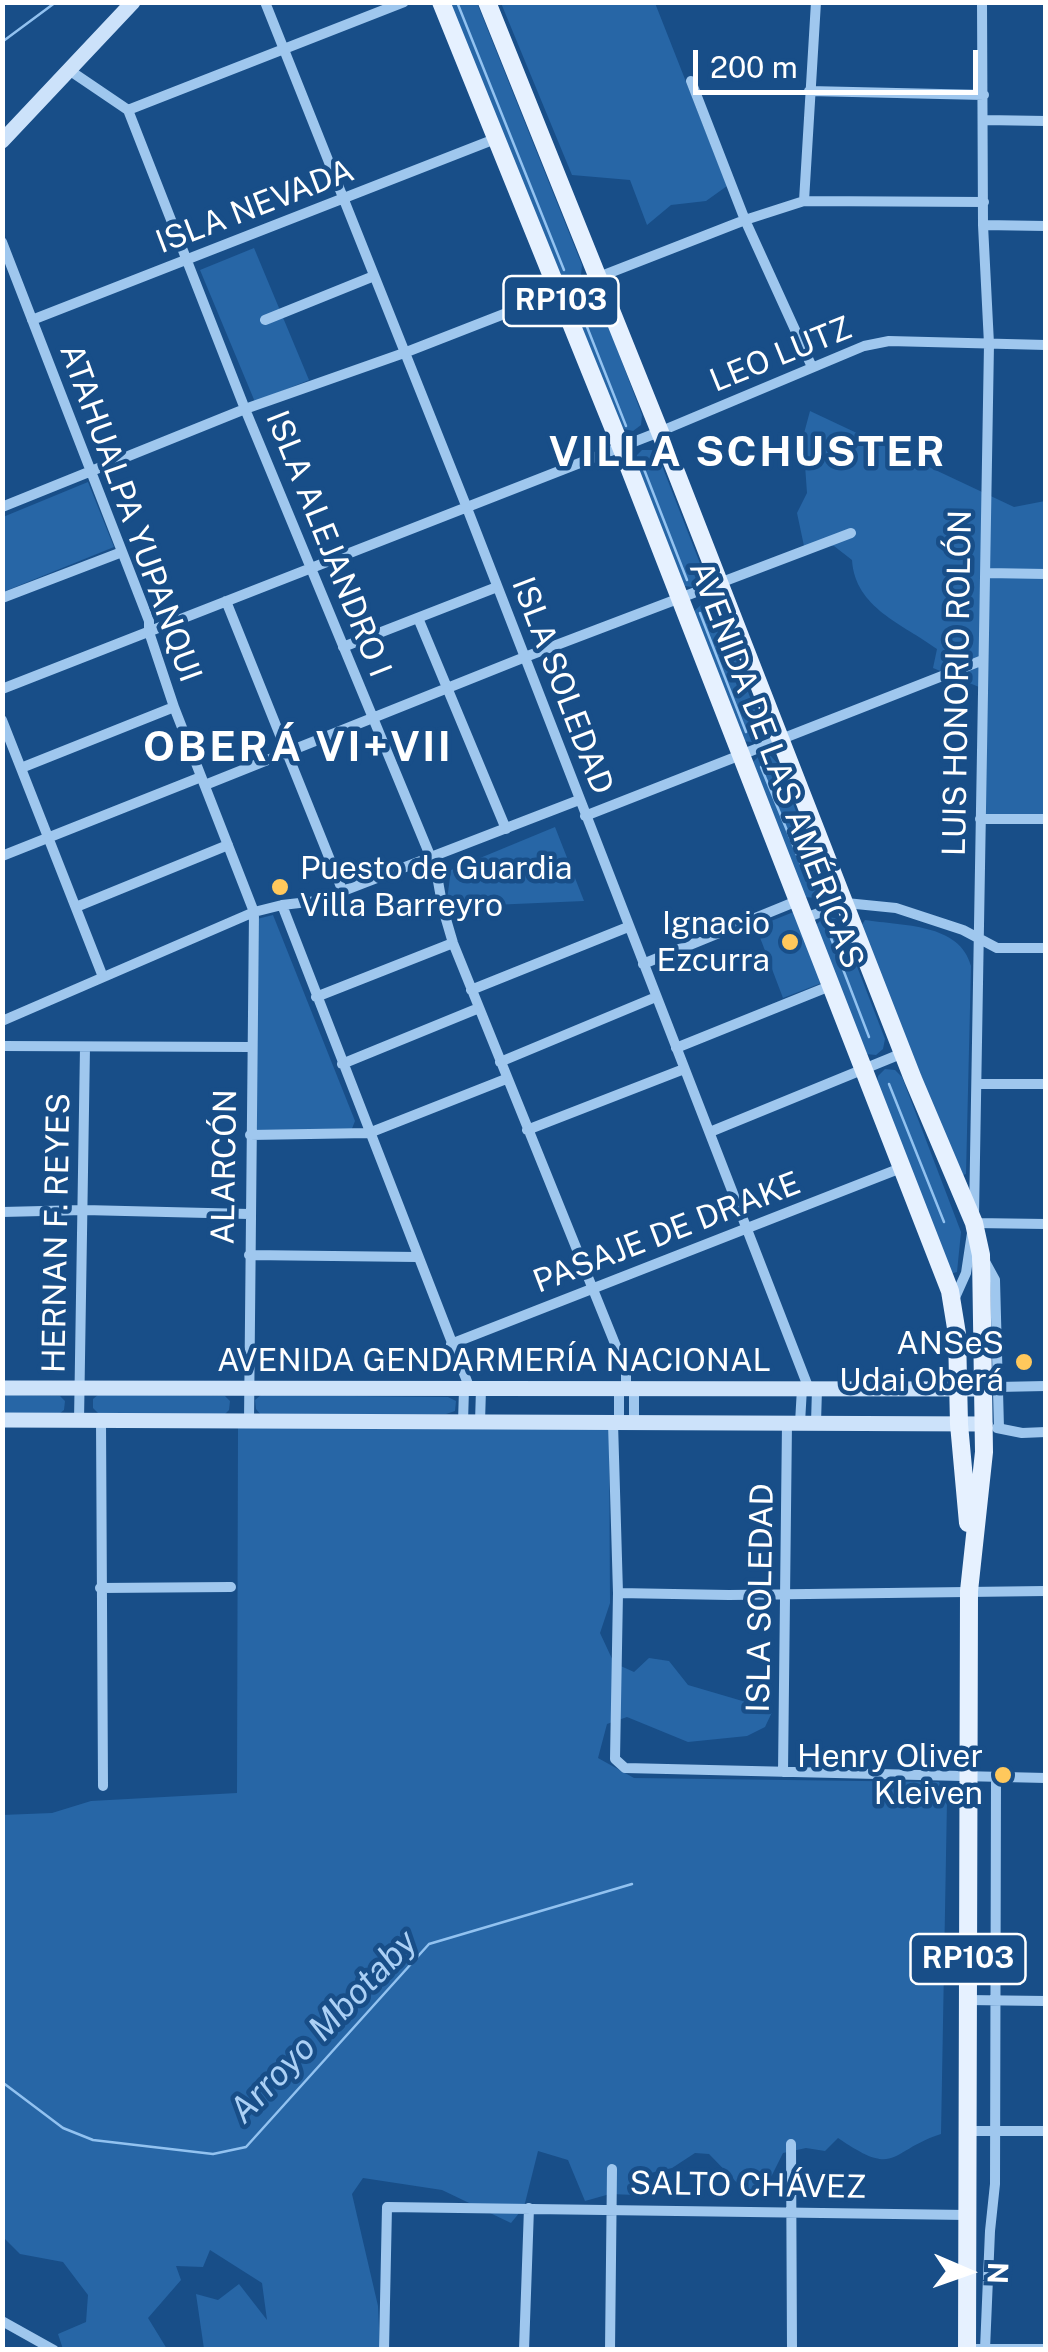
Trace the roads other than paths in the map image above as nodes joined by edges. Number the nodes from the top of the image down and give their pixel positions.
1 (134, 2) edge
2 (264, 2) edge
3 (404, 2) edge
4 (441, 2) edge
5 (487, 2) edge
6 (816, 2) edge
7 (982, 2) edge
8 (285, 49) junction
9 (70, 70) junction
10 (691, 81) dead end
11 (810, 91) junction
12 (984, 96) junction
13 (128, 110) junction
14 (984, 120) junction
15 (1046, 120) edge
16 (495, 139) junction
17 (2, 140) edge
18 (344, 199) junction
19 (804, 201) junction
20 (984, 202) junction
21 (745, 220) junction
22 (984, 224) junction
23 (1046, 226) edge
24 (2, 242) edge
25 (186, 260) junction
26 (374, 276) junction
27 (598, 277) junction
28 (558, 292) junction
29 (32, 320) junction
30 (264, 320) dead end
31 (989, 344) junction
32 (1046, 345) edge
33 (404, 352) junction
34 (812, 367) junction
35 (245, 409) junction
36 (659, 432) junction
37 (621, 447) junction
38 (92, 472) junction
39 (2, 507) edge
40 (466, 508) junction
41 (851, 533) dead end
42 (122, 552) junction
43 (311, 568) junction
44 (986, 573) junction
45 (1046, 574) edge
46 (719, 585) junction
47 (497, 587) junction
48 (2, 598) edge
49 (678, 600) junction
50 (226, 602) junction
51 (418, 618) junction
52 (149, 632) junction
53 (343, 647) junction
54 (525, 657) junction
55 (984, 660) junction
56 (447, 688) junction
57 (2, 689) edge
58 (174, 707) junction
59 (373, 718) junction
60 (2, 720) edge
61 (779, 738) junction
62 (285, 752) junction
63 (739, 754) junction
64 (21, 768) junction
65 (203, 781) junction
66 (579, 800) junction
67 (585, 816) junction
68 (980, 819) junction
69 (1046, 819) edge
70 (506, 829) junction
71 (48, 838) junction
72 (228, 845) junction
73 (2, 856) edge
74 (430, 858) junction
75 (343, 892) junction
76 (846, 903) junction
77 (282, 904) junction
78 (76, 907) junction
79 (801, 910) junction
80 (254, 912) junction
81 (628, 927) junction
82 (980, 939) junction
83 (454, 943) junction
84 (1046, 948) edge
85 (642, 964) junction
86 (103, 978) junction
87 (830, 986) junction
88 (472, 990) junction
89 (316, 997) junction
90 (656, 997) junction
91 (479, 1008) junction
92 (2, 1020) edge
93 (2, 1046) edge
94 (85, 1046) junction
95 (251, 1047) junction
96 (676, 1048) junction
97 (904, 1054) junction
98 (500, 1062) junction
99 (342, 1064) junction
100 (684, 1068) junction
101 (863, 1069) junction
102 (506, 1078) junction
103 (978, 1084) junction
104 (1046, 1084) edge
105 (527, 1130) junction
106 (710, 1132) junction
107 (368, 1133) junction
108 (250, 1135) junction
109 (902, 1168) junction
110 (84, 1210) junction
111 (2, 1212) edge
112 (249, 1214) junction
113 (1046, 1224) edge
114 (747, 1228) junction
115 (975, 1240) junction
116 (249, 1255) junction
117 (417, 1257) junction
118 (592, 1290) junction
119 (953, 1302) junction
120 (452, 1344) junction
121 (1046, 1386) edge
122 (992, 1387) junction
123 (2, 1388) edge
124 (80, 1388) junction
125 (248, 1388) junction
126 (626, 1388) junction
127 (809, 1388) junction
128 (960, 1388) junction
129 (472, 1389) junction
130 (2, 1420) edge
131 (79, 1421) junction
132 (101, 1421) junction
133 (248, 1422) junction
134 (472, 1422) junction
135 (622, 1423) junction
136 (801, 1424) junction
137 (959, 1424) junction
138 (992, 1426) junction
139 (1046, 1432) edge
140 (970, 1568) junction
141 (231, 1587) dead end
142 (617, 1587) junction
143 (100, 1588) junction
144 (969, 1592) junction
145 (1046, 1592) edge
146 (786, 1594) junction
147 (783, 1772) junction
148 (970, 1777) junction
149 (996, 1778) junction
150 (1046, 1778) edge
151 (103, 1786) dead end
152 (968, 2000) junction
153 (996, 2000) junction
154 (1046, 2000) edge
155 (967, 2131) junction
156 (995, 2131) junction
157 (1046, 2131) edge
158 (791, 2144) dead end
159 (612, 2169) dead end
160 (528, 2208) junction
161 (612, 2208) junction
162 (790, 2211) junction
163 (967, 2215) junction
164 (2, 2321) edge
165 (967, 2349) edge
166 (986, 2349) edge
167 (1046, 2349) edge
168 (54, 2350) edge
169 (384, 2350) edge
170 (524, 2350) edge
171 (610, 2350) edge
172 (792, 2350) edge

1 - 9 street
2 - 8 street, ISLA SOLEDAD
3 - 8 street
4 - 16 main road, AVENIDA DE LAS AMÉRICAS / RP103
5 - 27 main road, AVENIDA DE LAS AMÉRICAS / RP103
6 - 11 street
7 - 12 street, LUIS HONORIO ROLÓN
8 - 13 street
8 - 18 street, ISLA SOLEDAD
9 - 13 street
9 - 17 street
10 - 21 street
11 - 12 street
11 - 19 street
12 - 14 street, LUIS HONORIO ROLÓN
13 - 25 street, ISLA ALEJANDRO I
14 - 15 street
14 - 20 street, LUIS HONORIO ROLÓN
16 - 18 street, ISLA NEVADA
16 - 28 main road, AVENIDA DE LAS AMÉRICAS / RP103
18 - 25 street, ISLA NEVADA
18 - 26 street, ISLA SOLEDAD
19 - 20 street
19 - 21 street
20 - 22 street, LUIS HONORIO ROLÓN
21 - 27 street
21 - 34 street
22 - 23 street
22 - 31 street, LUIS HONORIO ROLÓN
24 - 29 street, ATAHUALPA YUPANQUI
25 - 29 street, ISLA NEVADA
25 - 35 street, ISLA ALEJANDRO I
26 - 30 street
26 - 33 street, ISLA SOLEDAD
27 - 28 street
27 - 36 main road, AVENIDA DE LAS AMÉRICAS / RP103
28 - 33 street
28 - 37 main road, AVENIDA DE LAS AMÉRICAS / RP103
29 - 38 street, ATAHUALPA YUPANQUI
31 - 32 street, LEO LUTZ
31 - 34 street, LEO LUTZ
31 - 44 street, LUIS HONORIO ROLÓN
33 - 35 street
33 - 40 street, ISLA SOLEDAD
34 - 36 street, LEO LUTZ
35 - 38 street
35 - 43 street, ISLA ALEJANDRO I
36 - 37 street, LEO LUTZ
36 - 46 main road, AVENIDA DE LAS AMÉRICAS / RP103
37 - 40 street, LEO LUTZ
37 - 49 main road, AVENIDA DE LAS AMÉRICAS / RP103
38 - 39 street
38 - 42 street, ATAHUALPA YUPANQUI
40 - 43 street, LEO LUTZ
40 - 47 street, ISLA SOLEDAD
41 - 46 street
42 - 48 street
42 - 52 street, ATAHUALPA YUPANQUI
43 - 50 street, LEO LUTZ
43 - 53 street, ISLA ALEJANDRO I
44 - 45 street
44 - 55 street, LUIS HONORIO ROLÓN
46 - 49 street
46 - 61 main road, AVENIDA DE LAS AMÉRICAS / RP103
47 - 51 street
47 - 54 street, ISLA SOLEDAD
49 - 54 street
49 - 63 main road, AVENIDA DE LAS AMÉRICAS / RP103
50 - 52 street, LEO LUTZ
50 - 62 street
51 - 53 street
51 - 56 street
52 - 57 street, LEO LUTZ
52 - 58 street, ATAHUALPA YUPANQUI
53 - 59 street, ISLA ALEJANDRO I
54 - 56 street
54 - 66 street, ISLA SOLEDAD
55 - 61 street
55 - 68 street, LUIS HONORIO ROLÓN
56 - 59 street
56 - 70 street
58 - 64 street
58 - 65 street, ATAHUALPA YUPANQUI
59 - 62 street
59 - 74 street, ISLA ALEJANDRO I
60 - 64 street
61 - 63 street
61 - 76 main road, AVENIDA DE LAS AMÉRICAS / RP103
62 - 65 street
62 - 75 street
63 - 67 street
63 - 79 main road, AVENIDA DE LAS AMÉRICAS / RP103
64 - 71 street
65 - 71 street
65 - 72 street, ATAHUALPA YUPANQUI
66 - 67 street, ISLA SOLEDAD
66 - 70 street
67 - 81 street, ISLA SOLEDAD
68 - 69 street
68 - 82 street, LUIS HONORIO ROLÓN
70 - 74 street
71 - 73 street
71 - 78 street
72 - 78 street
72 - 80 street, ATAHUALPA YUPANQUI
74 - 75 street
74 - 83 street, ISLA ALEJANDRO I
75 - 77 street
76 - 79 street
76 - 82 street
76 - 97 main road, AVENIDA DE LAS AMÉRICAS / RP103
77 - 80 street
77 - 89 street
78 - 86 street
79 - 85 street
79 - 87 main road, AVENIDA DE LAS AMÉRICAS / RP103
80 - 86 street
80 - 95 street, ALARCÓN
81 - 85 street, ISLA SOLEDAD
81 - 88 street
82 - 84 street
82 - 103 street, LUIS HONORIO ROLÓN
83 - 88 street, ISLA ALEJANDRO I
83 - 89 street
85 - 90 street, ISLA SOLEDAD
86 - 92 street
87 - 96 street
87 - 101 main road, AVENIDA DE LAS AMÉRICAS / RP103
88 - 91 street, ISLA ALEJANDRO I
89 - 99 street
90 - 96 street, ISLA SOLEDAD
90 - 98 street
91 - 98 street, ISLA ALEJANDRO I
91 - 99 street
93 - 94 street
94 - 95 street
94 - 110 street, HERNAN F. REYES
95 - 108 street, ALARCÓN
96 - 100 street, ISLA SOLEDAD
97 - 101 street
97 - 115 main road, AVENIDA DE LAS AMÉRICAS / RP103
98 - 102 street, ISLA ALEJANDRO I
99 - 107 street
100 - 105 street
100 - 106 street, ISLA SOLEDAD
101 - 106 street
101 - 109 main road, AVENIDA DE LAS AMÉRICAS / RP103
102 - 105 street, ISLA ALEJANDRO I
102 - 107 street
103 - 104 street
103 - 115 street, LUIS HONORIO ROLÓN
105 - 118 street, ISLA ALEJANDRO I
106 - 114 street, ISLA SOLEDAD
107 - 108 street
107 - 117 street
108 - 112 street, ALARCÓN
109 - 114 street, PASAJE DE DRAKE
109 - 119 main road, AVENIDA DE LAS AMÉRICAS / RP103
110 - 111 street
110 - 112 street
110 - 124 street, HERNAN F. REYES
112 - 116 street, ALARCÓN
113 - 115 street
114 - 118 street, PASAJE DE DRAKE
114 - 127 street, ISLA SOLEDAD
115 - 119 street, LUIS HONORIO ROLÓN
115 - 122 main road, AVENIDA DE LAS AMÉRICAS / RP103
116 - 117 street
116 - 125 street, ALARCÓN
117 - 120 street
118 - 120 street, PASAJE DE DRAKE
118 - 126 street, ISLA ALEJANDRO I
119 - 128 main road, AVENIDA DE LAS AMÉRICAS / RP103
120 - 129 street
121 - 122 street
122 - 128 street, AVENIDA GENDARMERÍA NACIONAL
122 - 138 main road, AVENIDA DE LAS AMÉRICAS / RP103
123 - 124 street, AVENIDA GENDARMERÍA NACIONAL
124 - 125 street, AVENIDA GENDARMERÍA NACIONAL
124 - 131 street, HERNAN F. REYES
125 - 129 street, AVENIDA GENDARMERÍA NACIONAL
125 - 133 street, ALARCÓN
126 - 127 street, AVENIDA GENDARMERÍA NACIONAL
126 - 129 street, AVENIDA GENDARMERÍA NACIONAL
126 - 135 street, ISLA ALEJANDRO I
127 - 128 street, AVENIDA GENDARMERÍA NACIONAL
127 - 136 street, ISLA SOLEDAD
128 - 137 main road, AVENIDA DE LAS AMÉRICAS / RP103
129 - 134 street
130 - 131 street, AVENIDA GENDARMERÍA NACIONAL
131 - 132 street, AVENIDA GENDARMERÍA NACIONAL
132 - 133 street, AVENIDA GENDARMERÍA NACIONAL
132 - 143 street
133 - 134 street, AVENIDA GENDARMERÍA NACIONAL
134 - 135 street, AVENIDA GENDARMERÍA NACIONAL
135 - 136 street, AVENIDA GENDARMERÍA NACIONAL
135 - 142 street
136 - 137 street, AVENIDA GENDARMERÍA NACIONAL
136 - 146 street, ISLA SOLEDAD
137 - 138 street, AVENIDA GENDARMERÍA NACIONAL
137 - 140 main road, AVENIDA DE LAS AMÉRICAS / RP103
138 - 139 street
138 - 140 main road, AVENIDA DE LAS AMÉRICAS / RP103
140 - 144 main road, AVENIDA DE LAS AMÉRICAS / RP103
141 - 143 street
142 - 146 street
142 - 147 street
143 - 151 street
144 - 145 street
144 - 146 street
144 - 148 main road, AVENIDA DE LAS AMÉRICAS / RP103
146 - 147 street, ISLA SOLEDAD
147 - 148 street
148 - 149 street
148 - 152 main road, AVENIDA DE LAS AMÉRICAS / RP103
149 - 150 street
149 - 153 street
152 - 153 street
152 - 155 main road, AVENIDA DE LAS AMÉRICAS / RP103
153 - 154 street
153 - 156 street
155 - 156 street
155 - 163 main road, AVENIDA DE LAS AMÉRICAS / RP103
156 - 157 street
156 - 166 street
158 - 162 street
159 - 161 street
160 - 161 street, SALTO CHÁVEZ
160 - 169 street, SALTO CHÁVEZ
160 - 170 street
161 - 162 street, SALTO CHÁVEZ
161 - 171 street
162 - 163 street, SALTO CHÁVEZ
162 - 172 street
163 - 165 main road, AVENIDA DE LAS AMÉRICAS / RP103
164 - 168 street
165 - 166 street
166 - 167 street

